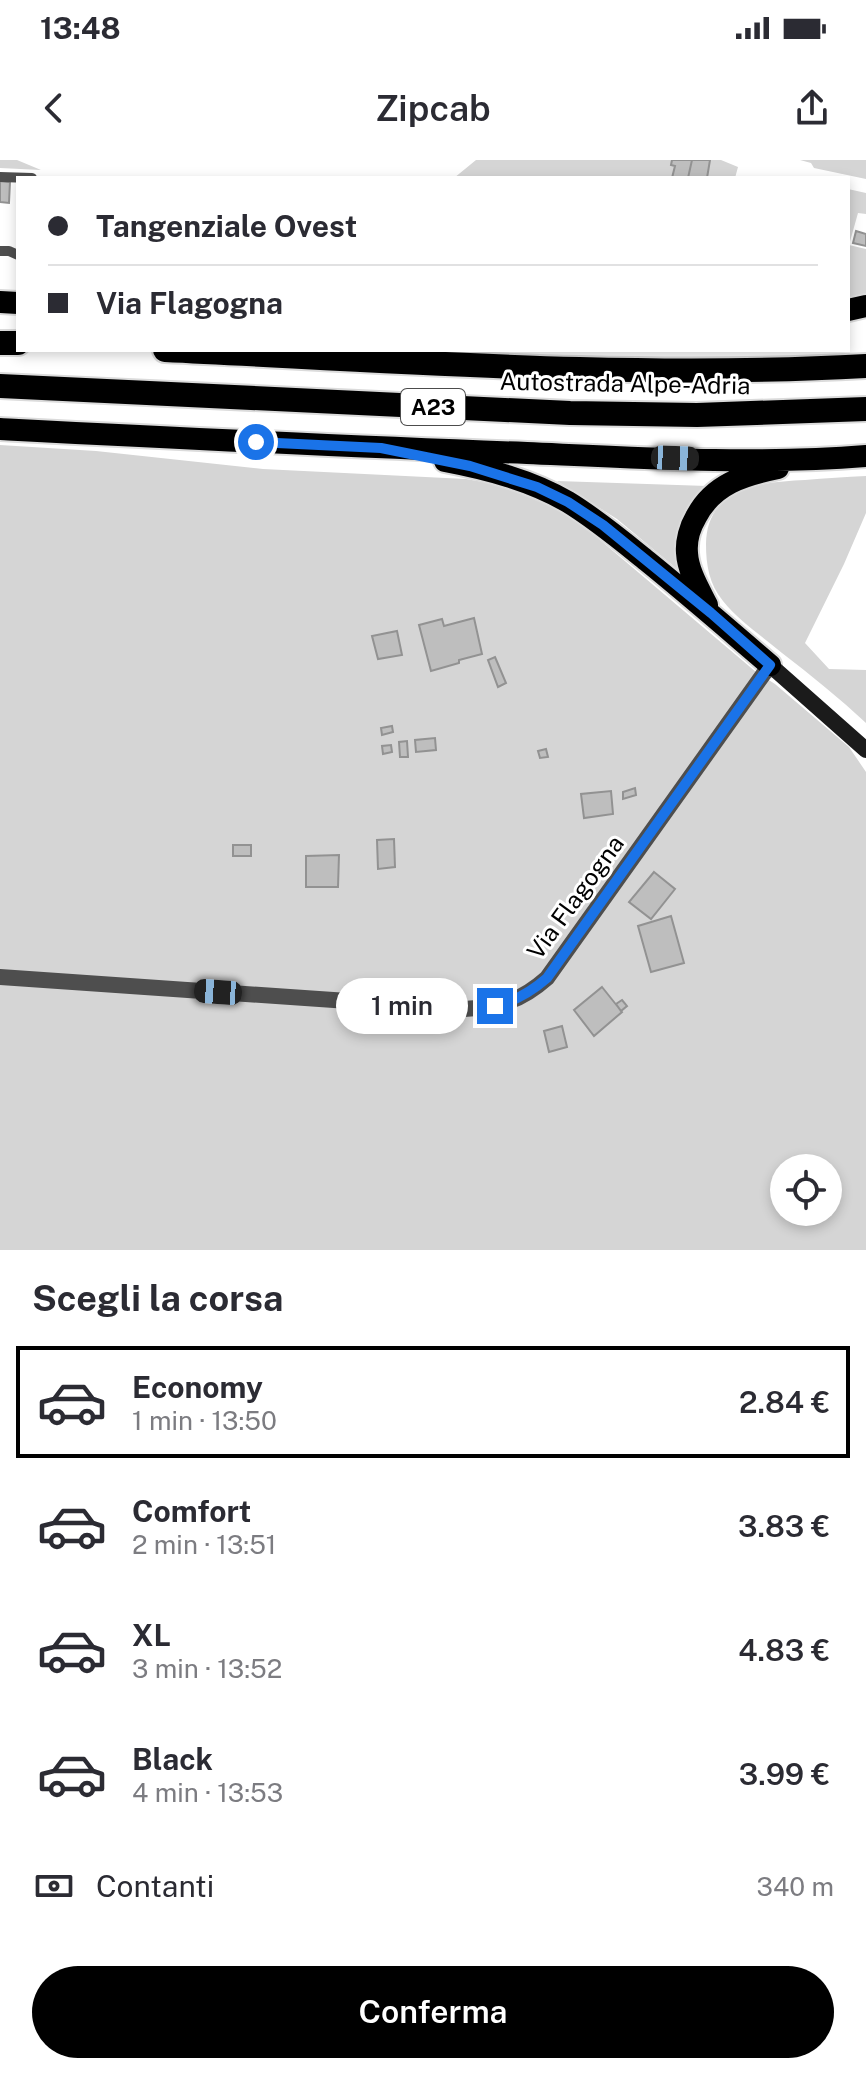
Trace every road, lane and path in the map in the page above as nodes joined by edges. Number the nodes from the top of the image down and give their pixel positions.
1 (205, 352) edge
2 (866, 366) edge
3 (0, 386) edge
4 (866, 409) edge
5 (0, 429) edge
6 (381, 448) junction
7 (866, 456) edge
8 (817, 460) junction
9 (711, 613) junction
10 (770, 665) junction
11 (866, 750) edge
12 (0, 977) edge

1 - 2 highway, Autostrada Alpe-Adria / A23
3 - 4 highway, Autostrada Alpe-Adria / A23
5 - 6 highway
6 - 8 highway
6 - 9 highway
7 - 8 highway
8 - 9 highway
9 - 10 highway
10 - 11 main road
10 - 12 street, Via Flagogna

